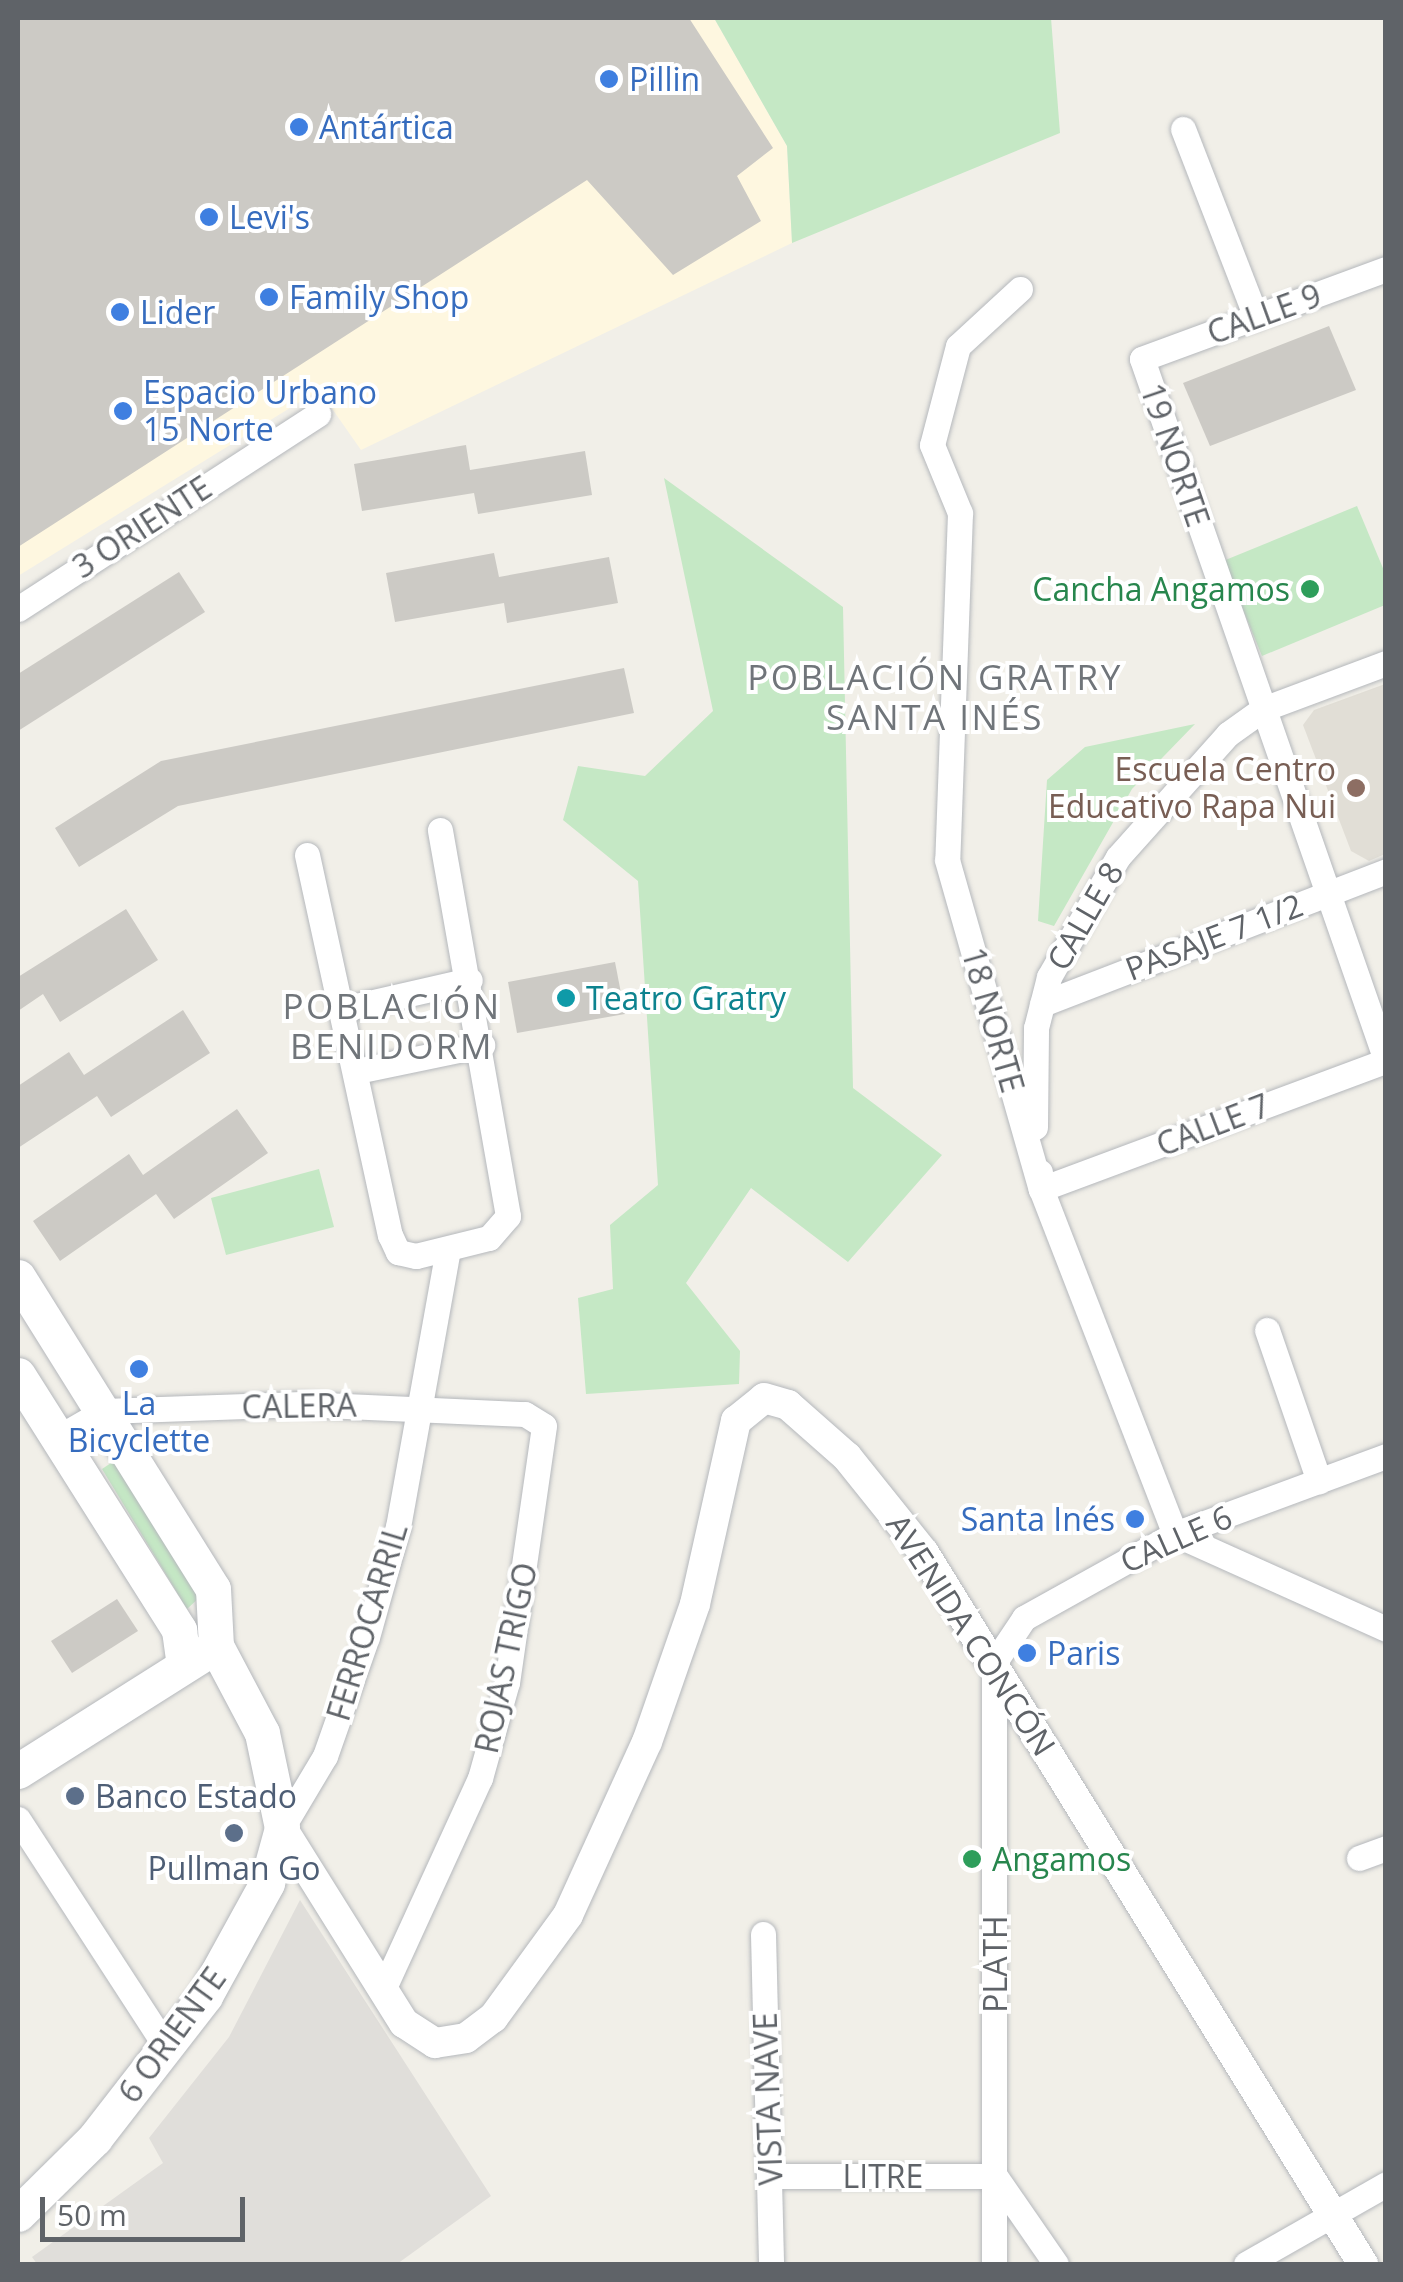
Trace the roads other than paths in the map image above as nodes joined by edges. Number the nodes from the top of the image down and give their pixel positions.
1 (1184, 130) dead end
2 (1386, 269) edge
3 (1020, 289) dead end
4 (1256, 318) junction
5 (1142, 360) joint
6 (318, 414) dead end
7 (18, 610) edge
8 (1386, 664) edge
9 (1263, 709) junction
10 (440, 830) dead end
11 (307, 855) dead end
12 (1386, 871) edge
13 (1329, 892) junction
14 (470, 980) junction
15 (1042, 1004) junction
16 (343, 1010) junction
17 (482, 1045) junction
18 (1386, 1060) edge
19 (357, 1072) junction
20 (1041, 1190) junction
21 (448, 1249) junction
22 (18, 1277) edge
23 (1267, 1330) dead end
24 (18, 1374) edge
25 (415, 1405) junction
26 (104, 1411) junction
27 (544, 1426) joint
28 (57, 1438) junction
29 (1386, 1456) edge
30 (1319, 1480) junction
31 (1175, 1534) junction
32 (1386, 1629) edge
33 (216, 1646) junction
34 (994, 1663) junction
35 (184, 1665) junction
36 (18, 1771) edge
37 (18, 1819) edge
38 (282, 1828) junction
39 (1386, 1848) edge
40 (1359, 1858) dead end
41 (763, 1934) dead end
42 (383, 1990) junction
43 (168, 2050) junction
44 (771, 2176) junction
45 (995, 2176) junction
46 (1386, 2184) edge
47 (18, 2214) edge
48 (1333, 2214) junction
49 (771, 2264) edge
50 (994, 2264) edge
51 (1056, 2264) edge
52 (1246, 2264) edge
53 (1362, 2264) edge

1 - 4 street
2 - 4 street, CALLE 9
3 - 20 street, 18 NORTE
4 - 5 street, CALLE 9
5 - 9 street, 19 NORTE
6 - 7 street, 3 ORIENTE
8 - 9 street, CALLE 8
9 - 13 street, 19 NORTE
9 - 15 street, CALLE 8
10 - 14 street
11 - 16 street
12 - 13 street, PASAJE 7 1/2
13 - 15 street, PASAJE 7 1/2
13 - 18 street, 19 NORTE
14 - 16 street
14 - 17 street
15 - 20 street, CALLE 8
16 - 19 street
17 - 19 street
17 - 21 street
18 - 20 street, CALLE 7
19 - 21 street
20 - 31 street, 18 NORTE
21 - 25 street, FERROCARRIL
22 - 26 main road
23 - 30 street
24 - 28 main road
25 - 26 street, CALERA
25 - 27 street, CALERA
25 - 38 street, FERROCARRIL
26 - 28 street, CALERA
26 - 33 main road
27 - 42 street, ROJAS TRIGO
28 - 35 main road
29 - 30 street, CALLE 6
30 - 31 street, CALLE 6
31 - 32 street
31 - 34 street, CALLE 6
33 - 35 main road
33 - 38 main road
34 - 42 street, AVENIDA CONCÓN
34 - 45 street, PLATH
34 - 48 street, AVENIDA CONCÓN
35 - 36 main road
37 - 43 street
38 - 42 street, AVENIDA CONCÓN
38 - 43 main road, 6 ORIENTE
39 - 40 street
41 - 44 street, VISTA NAVE
43 - 47 main road, 6 ORIENTE
44 - 45 street, LITRE
44 - 49 street, VISTA NAVE
45 - 50 street, PLATH
45 - 51 street
46 - 48 street
48 - 52 street
48 - 53 street, AVENIDA CONCÓN

